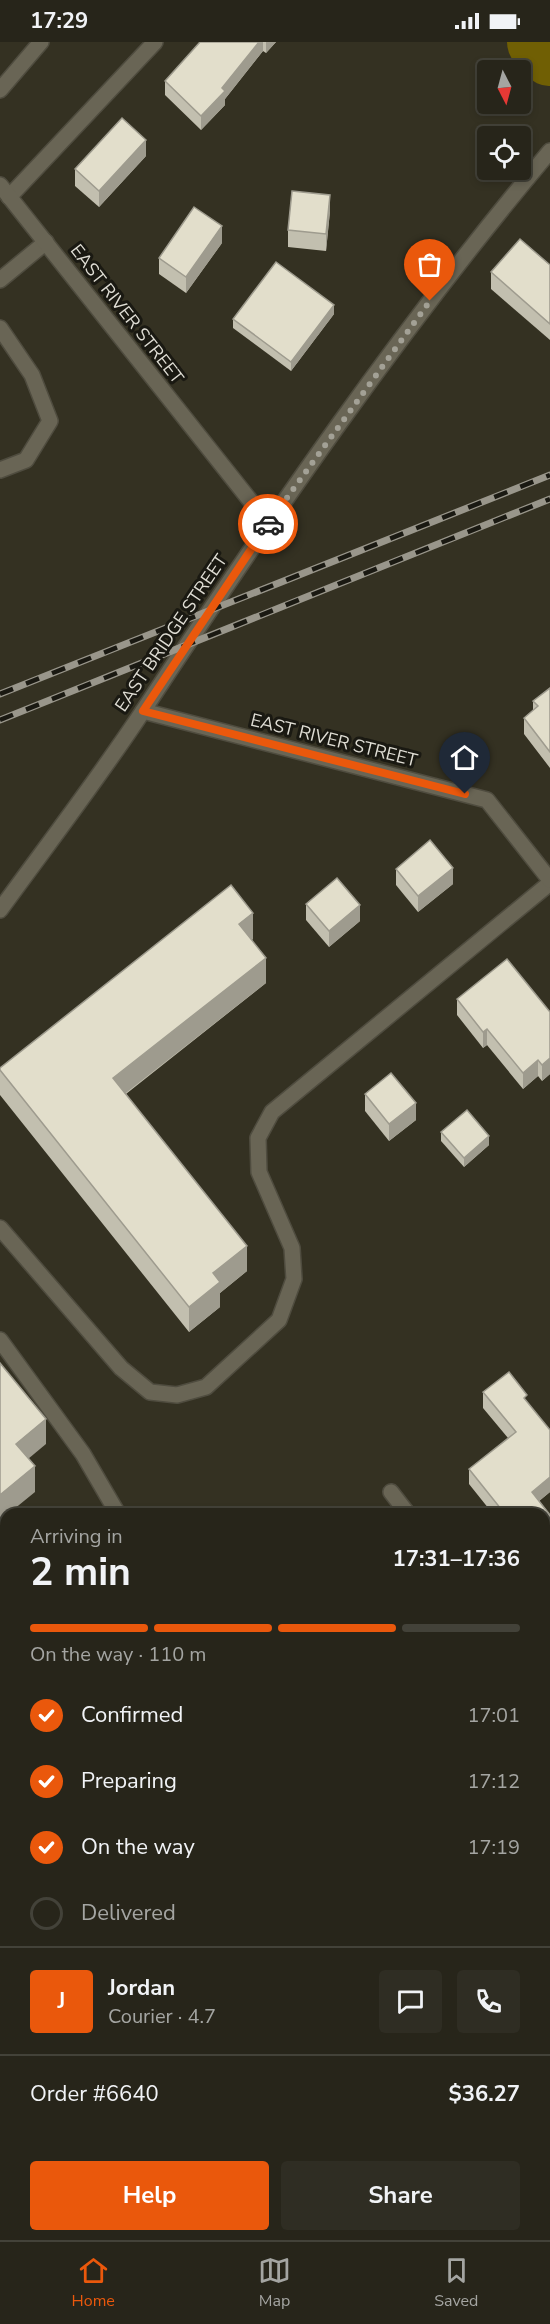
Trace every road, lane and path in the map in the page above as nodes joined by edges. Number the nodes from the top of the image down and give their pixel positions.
1 (41, 42) edge
2 (155, 42) edge
3 (0, 90) edge
4 (550, 151) edge
5 (5, 191) edge
6 (46, 242) junction
7 (0, 280) edge
8 (0, 328) edge
9 (0, 470) edge
10 (268, 523) junction
11 (143, 711) junction
12 (550, 881) edge
13 (0, 910) edge
14 (0, 1228) edge
15 (0, 1340) edge
16 (391, 1492) dead end
17 (114, 1508) edge
18 (403, 1508) edge

1 - 3 street
2 - 5 street
4 - 10 street, EAST BRIDGE STREET
5 - 6 street, EAST RIVER STREET
6 - 7 street
6 - 10 street, EAST RIVER STREET
8 - 9 street
10 - 11 street, EAST BRIDGE STREET
11 - 12 street, EAST RIVER STREET
11 - 13 street, EAST BRIDGE STREET
12 - 14 street
15 - 17 street
16 - 18 street

